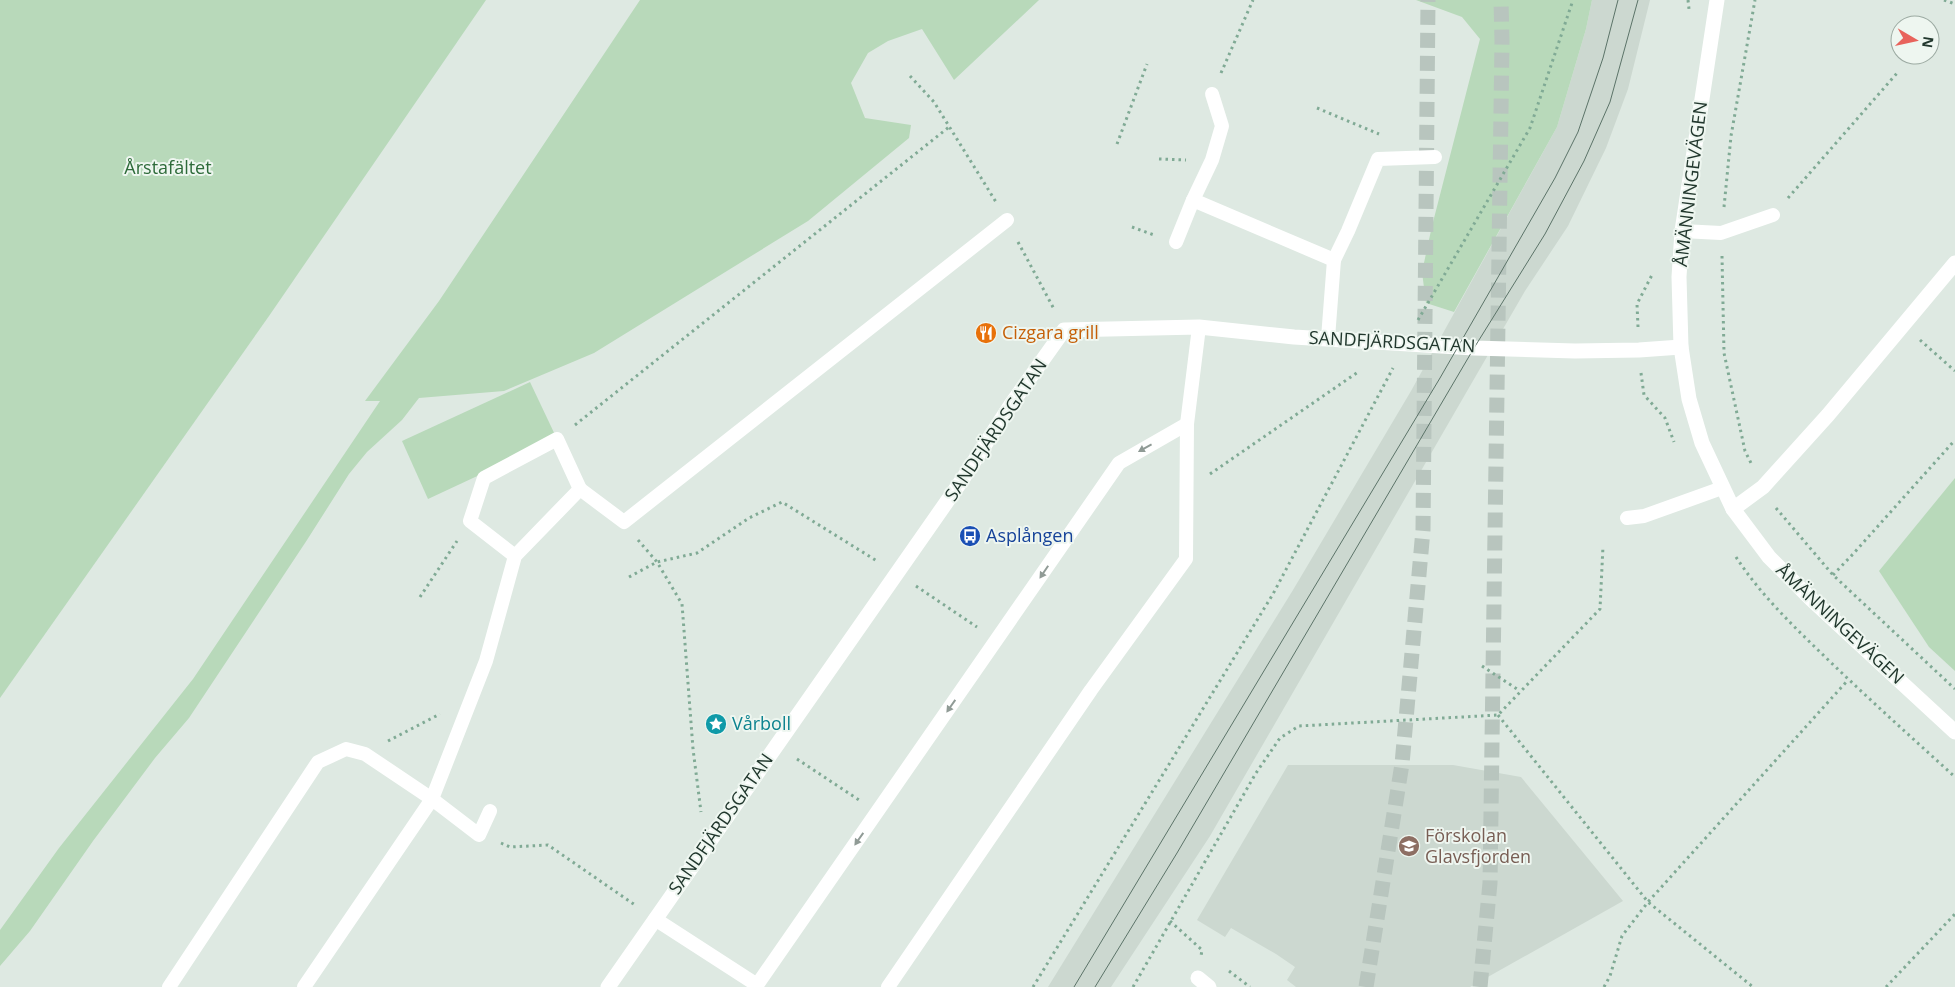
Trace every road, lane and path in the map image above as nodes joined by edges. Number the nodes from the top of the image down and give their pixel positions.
1 (1252, 0) edge
2 (1573, 0) edge
3 (1688, 0) edge
4 (1717, 0) edge
5 (1754, 0) edge
6 (1944, 0) edge
7 (1955, 4) edge
8 (1690, 14) dead end
9 (1147, 64) dead end
10 (1898, 72) dead end
11 (1212, 94) joint
12 (1317, 108) dead end
13 (949, 127) dead end
14 (1380, 135) dead end
15 (1118, 144) dead end
16 (1435, 157) dead end
17 (1193, 200) junction
18 (1773, 215) joint
19 (1007, 220) dead end
20 (1682, 231) junction
21 (1721, 233) junction
22 (1176, 242) dead end
23 (1334, 260) junction
24 (1955, 263) edge
25 (1654, 265) dead end
26 (1903, 324) junction
27 (1199, 328) junction
28 (1328, 338) junction
29 (1406, 343) junction
30 (1681, 347) junction
31 (1639, 350) junction
32 (1955, 371) edge
33 (1358, 372) dead end
34 (1187, 424) junction
35 (557, 439) junction
36 (1955, 440) edge
37 (1675, 444) dead end
38 (1763, 487) junction
39 (1722, 488) junction
40 (580, 489) junction
41 (1187, 489) junction
42 (1733, 509) junction
43 (1627, 518) dead end
44 (470, 522) junction
45 (624, 522) junction
46 (1603, 546) dead end
47 (1733, 553) dead end
48 (515, 556) junction
49 (657, 562) junction
50 (897, 573) junction
51 (1833, 575) junction
52 (629, 577) dead end
53 (420, 597) dead end
54 (997, 640) junction
55 (1482, 666) dead end
56 (1848, 680) junction
57 (1955, 689) edge
58 (1520, 691) junction
59 (472, 697) junction
60 (1498, 715) junction
61 (1955, 732) edge
62 (776, 745) junction
63 (365, 754) junction
64 (1955, 777) edge
65 (432, 799) junction
66 (490, 811) dead end
67 (877, 812) junction
68 (479, 835) junction
69 (705, 848) junction
70 (1648, 902) junction
71 (1955, 914) edge
72 (655, 919) junction
73 (1170, 921) junction
74 (1204, 983) edge
75 (168, 987) edge
76 (304, 987) edge
77 (608, 987) edge
78 (888, 987) edge
79 (1033, 987) edge
80 (1133, 987) edge
81 (1604, 987) edge
82 (1753, 987) edge
83 (1886, 987) edge

1 - 11 path
2 - 29 path
3 - 8 path
4 - 20 street, ÅMÄNNINGEVÄGEN
5 - 21 path
6 - 7 path
9 - 15 path
10 - 18 path
11 - 17 lane
12 - 14 path
13 - 35 path
16 - 23 lane
17 - 22 lane
17 - 23 lane
18 - 21 lane
19 - 45 lane
20 - 21 lane
20 - 30 street, ÅMÄNNINGEVÄGEN
21 - 38 path
23 - 28 lane
24 - 26 street
25 - 31 path
26 - 32 path
26 - 38 street
27 - 28 street, SANDFJÄRDSGATAN
27 - 34 lane
27 - 50 street, SANDFJÄRDSGATAN
28 - 29 street, SANDFJÄRDSGATAN
29 - 31 street, SANDFJÄRDSGATAN
29 - 79 path
30 - 31 street, SANDFJÄRDSGATAN
30 - 39 street, ÅMÄNNINGEVÄGEN
31 - 37 path
33 - 41 path
34 - 41 lane
34 -> 54 lane
35 - 40 lane
35 - 44 lane
36 - 51 path
38 - 42 street
38 - 51 path
39 - 42 street, ÅMÄNNINGEVÄGEN
39 - 43 lane
40 - 45 lane
40 - 48 lane
41 - 78 lane
42 - 61 street, ÅMÄNNINGEVÄGEN
44 - 48 lane
44 - 53 path
45 - 49 path
46 - 58 path
47 - 56 path
48 - 59 lane
49 - 50 path
49 - 52 path
49 - 69 path
50 - 54 path
50 - 62 street, SANDFJÄRDSGATAN
51 - 57 path
54 -> 67 lane
55 - 58 path
56 - 64 path
56 - 70 path
58 - 60 path
59 - 63 path
59 - 65 lane
60 - 70 path
60 - 73 path
62 - 67 path
62 - 69 street, SANDFJÄRDSGATAN
63 - 65 lane
63 - 75 lane
65 - 68 lane
65 - 76 lane
66 - 68 lane
67 -> 72 lane
68 - 72 path
69 - 72 street, SANDFJÄRDSGATAN
70 - 81 path
70 - 82 path
71 - 83 path
72 - 77 street, SANDFJÄRDSGATAN
73 - 74 path
73 - 80 path

